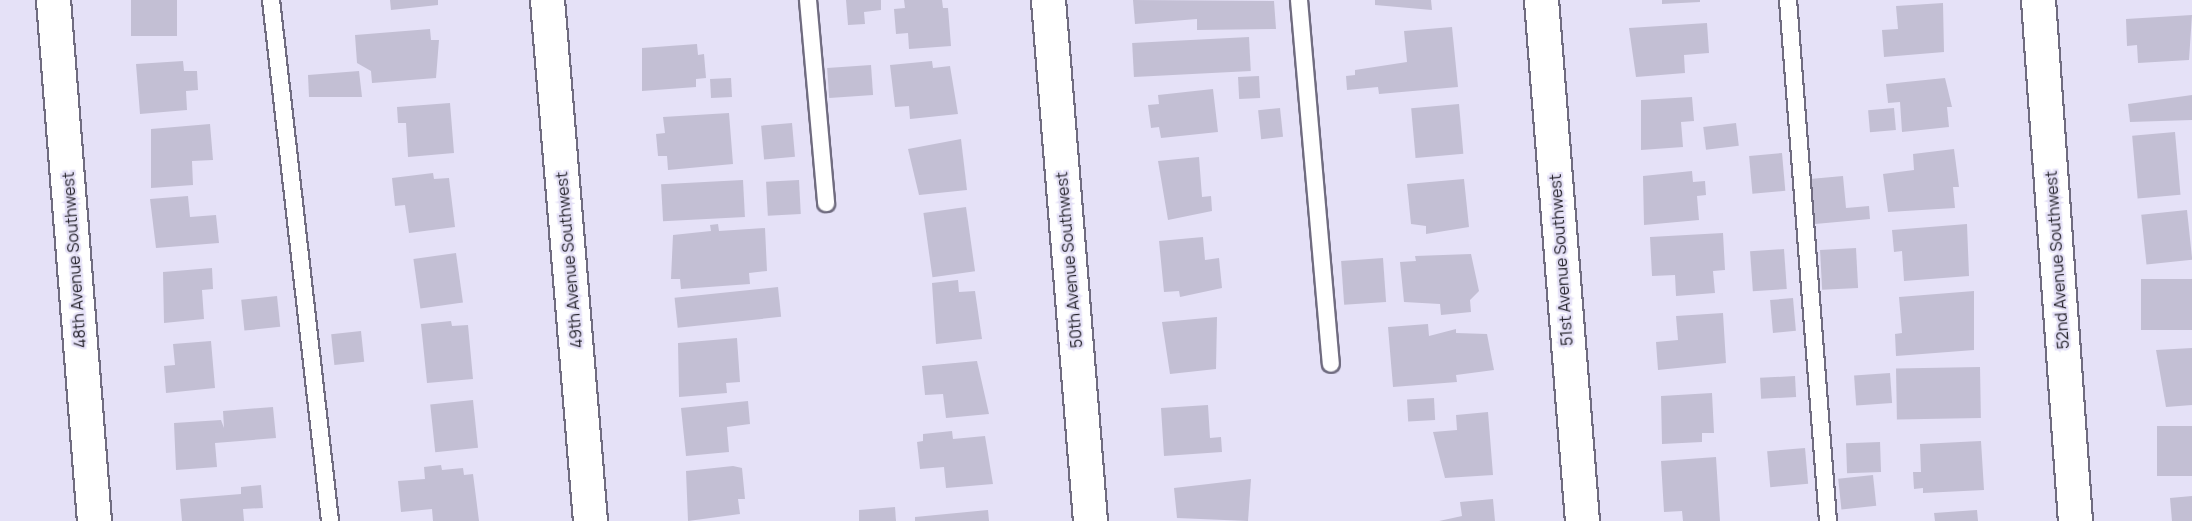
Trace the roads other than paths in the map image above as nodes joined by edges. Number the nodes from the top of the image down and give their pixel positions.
1 (53, 0) edge
2 (271, 0) edge
3 (547, 0) edge
4 (808, 0) edge
5 (1048, 0) edge
6 (1299, 0) edge
7 (1541, 0) edge
8 (1788, 0) edge
9 (2038, 0) edge
10 (826, 203) dead end
11 (1331, 364) dead end
12 (94, 521) edge
13 (330, 521) edge
14 (590, 521) edge
15 (1090, 521) edge
16 (1582, 521) edge
17 (1828, 521) edge
18 (2075, 521) edge

1 - 12 street, 48th Avenue Southwest
2 - 13 lane
3 - 14 street, 49th Avenue Southwest
4 - 10 lane
5 - 15 street, 50th Avenue Southwest
6 - 11 lane
7 - 16 street, 51st Avenue Southwest
8 - 17 lane
9 - 18 street, 52nd Avenue Southwest

